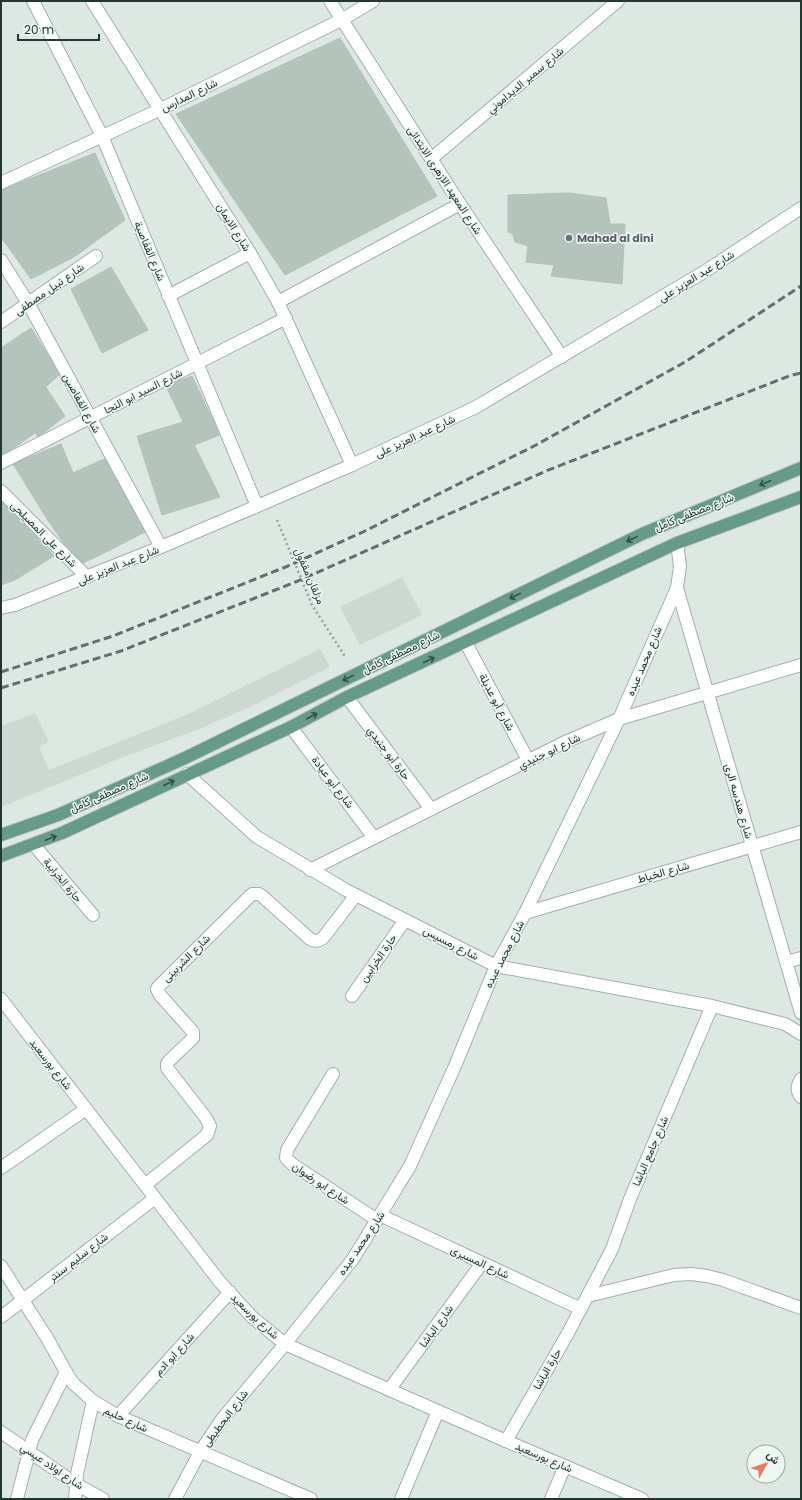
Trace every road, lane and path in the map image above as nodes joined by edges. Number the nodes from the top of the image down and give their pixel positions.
1 (32, 1) edge
2 (92, 1) edge
3 (330, 1) edge
4 (374, 1) edge
5 (618, 1) edge
6 (343, 19) junction
7 (159, 110) junction
8 (102, 136) junction
9 (431, 159) junction
10 (1, 183) edge
11 (460, 204) junction
12 (801, 208) edge
13 (250, 253) junction
14 (96, 256) dead end
15 (1, 260) edge
16 (168, 296) junction
17 (278, 302) junction
18 (28, 304) junction
19 (286, 318) junction
20 (1, 322) edge
21 (562, 357) junction
22 (197, 363) junction
23 (90, 418) junction
24 (1, 463) edge
25 (352, 465) junction
26 (801, 468) edge
27 (1, 491) edge
28 (801, 497) edge
29 (269, 501) junction
30 (257, 506) junction
31 (678, 542) junction
32 (161, 547) junction
33 (86, 577) junction
34 (677, 588) junction
35 (1, 608) edge
36 (466, 643) junction
37 (801, 665) edge
38 (355, 674) junction
39 (707, 693) junction
40 (347, 697) junction
41 (619, 719) junction
42 (291, 727) junction
43 (528, 760) junction
44 (187, 774) junction
45 (431, 809) junction
46 (801, 832) edge
47 (1, 835) edge
48 (374, 838) junction
49 (34, 845) junction
50 (752, 846) junction
51 (1, 856) edge
52 (310, 870) junction
53 (356, 896) junction
54 (525, 913) junction
55 (93, 915) dead end
56 (405, 920) junction
57 (801, 958) edge
58 (786, 962) junction
59 (496, 966) junction
60 (352, 996) dead end
61 (1, 999) edge
62 (712, 1006) junction
63 (801, 1013) edge
64 (801, 1034) edge
65 (333, 1074) dead end
66 (801, 1080) edge
67 (801, 1097) edge
68 (86, 1109) junction
69 (1, 1168) edge
70 (145, 1185) junction
71 (155, 1198) junction
72 (379, 1218) junction
73 (482, 1263) junction
74 (1, 1266) edge
75 (230, 1292) junction
76 (588, 1296) junction
77 (23, 1300) junction
78 (801, 1308) edge
79 (581, 1309) junction
80 (1, 1317) edge
81 (285, 1344) junction
82 (66, 1372) junction
83 (389, 1390) junction
84 (93, 1401) junction
85 (438, 1411) junction
86 (118, 1416) junction
87 (1, 1432) edge
88 (506, 1441) junction
89 (29, 1451) junction
90 (200, 1452) junction
91 (564, 1466) junction
92 (76, 1484) junction
93 (308, 1498) edge
94 (17, 1499) edge
95 (75, 1499) edge
96 (103, 1499) edge
97 (175, 1499) edge
98 (401, 1499) edge
99 (551, 1499) edge
100 (642, 1499) edge

1 - 8 street, شارع القفاصية
2 - 7 street, شارع الايمان
3 - 6 street, شارع المعهد الازهرى الابتدائى
4 - 6 street, شارع المدارس
5 - 9 street, شارع سمير الديداموني
6 - 7 street, شارع المدارس
6 - 9 street, شارع المعهد الازهرى الابتدائى
7 - 8 street, شارع المدارس
7 - 13 street, شارع الايمان
8 - 10 street, شارع المدارس
8 - 16 street, شارع القفاصية
9 - 11 street, شارع المعهد الازهرى الابتدائى
11 - 17 street
11 - 21 street, شارع المعهد الازهرى الابتدائى
12 - 21 street, شارع عبد العزيز على
13 - 16 street
13 - 17 street, شارع الايمان
14 - 18 street, شارع نبيل مصطفى
15 - 18 street, شارع القفاصين
16 - 22 street, شارع القفاصية
17 - 19 street, شارع الايمان
18 - 20 street, شارع نبيل مصطفى
18 - 23 street, شارع القفاصين
19 - 22 street, شارع السيد ابو النجا
19 - 25 street, شارع الايمان
21 - 25 street, شارع عبد العزيز على
22 - 23 street, شارع السيد ابو النجا
22 - 30 street, شارع القفاصية
23 - 24 street, شارع السيد ابو النجا
23 - 32 street, شارع القفاصين
25 - 29 street, شارع عبد العزيز على
26 -> 38 main road, شارع مصطفى كامل
27 - 33 street, شارع على المصيلحى
28 - 31 main road, شارع مصطفى كامل
29 - 30 street, شارع عبد العزيز على
29 - 38 path, مزلقان مقفول
30 - 32 street, شارع عبد العزيز على
31 - 34 street, شارع محمد عبده
31 - 36 main road, شارع مصطفى كامل
32 - 33 street, شارع عبد العزيز على
33 - 35 street, شارع عبد العزيز على
34 - 39 street, شارع هندسه الرى
34 - 41 street, شارع محمد عبده
40 -> 36 main road, شارع مصطفى كامل
36 - 43 street, شارع أبو عديلة
37 - 39 street, شارع ابو جنيدي
38 -> 47 main road, شارع مصطفى كامل
39 - 41 street, شارع ابو جنيدي
39 - 50 street, شارع هندسه الرى
42 -> 40 main road, شارع مصطفى كامل
40 - 45 street, حارة أبو جنيدي
41 - 43 street, شارع ابو جنيدي
41 - 54 street, شارع محمد عبده
42 - 44 main road, شارع مصطفى كامل
42 - 48 street, شارع أبو عيادة
43 - 45 street, شارع ابو جنيدي
49 -> 44 main road, شارع مصطفى كامل
44 - 52 street, شارع رمسيس
45 - 48 street, شارع ابو جنيدي
46 - 50 street, شارع الخياط
48 - 52 street, شارع ابو جنيدي
49 - 51 main road, شارع مصطفى كامل
49 - 55 street, حارة الخرايبة
50 - 54 street, شارع الخياط
50 - 58 street, شارع هندسه الرى
52 - 53 street, شارع رمسيس
53 - 56 street, شارع رمسيس
53 - 70 street, شارع الشربينى
54 - 59 street, شارع محمد عبده
56 - 59 street, شارع رمسيس
56 - 60 street, حارة الخرابين
57 - 58 street
58 - 63 street, شارع هندسه الرى
59 - 62 street, شارع رمسيس
59 - 72 street, شارع محمد عبده
61 - 68 street, شارع بورسعيد
62 - 64 street, شارع رمسيس
62 - 76 street, شارع جامع الباشا
65 - 72 street, شارع ابو رضوان
66 - 67 street
68 - 69 street
68 - 70 street, شارع بورسعيد
70 - 71 street, شارع بورسعيد
71 - 75 street, شارع بورسعيد
71 - 77 street, شارع سليم سنتر
72 - 73 street, شارع المسيرى
72 - 81 street, شارع محمد عبده
73 - 79 street, شارع المسيرى
73 - 83 street, شارع الباشا
74 - 77 street, شارع حليم
75 - 81 street, شارع بورسعيد
75 - 86 street, شارع ابو ادم
76 - 78 street
76 - 79 street, حارة الباشا
77 - 80 street, شارع سليم سنتر
77 - 82 street, شارع حليم
79 - 88 street, حارة الباشا
81 - 83 street, شارع بورسعيد
81 - 90 street, شارع البحطيطى
82 - 84 street, شارع حليم
82 - 89 street
83 - 85 street, شارع بورسعيد
84 - 86 street, شارع حليم
84 - 92 street
85 - 88 street, شارع بورسعيد
85 - 98 street
86 - 90 street, شارع حليم
87 - 89 street, شارع اولاد عيسي
88 - 91 street, شارع بورسعيد
89 - 92 street, شارع اولاد عيسي
89 - 94 street
90 - 93 street, شارع حليم
90 - 97 street, شارع البحطيطى
91 - 99 street
91 - 100 street, شارع بورسعيد
92 - 95 street
92 - 96 street, شارع اولاد عيسي

